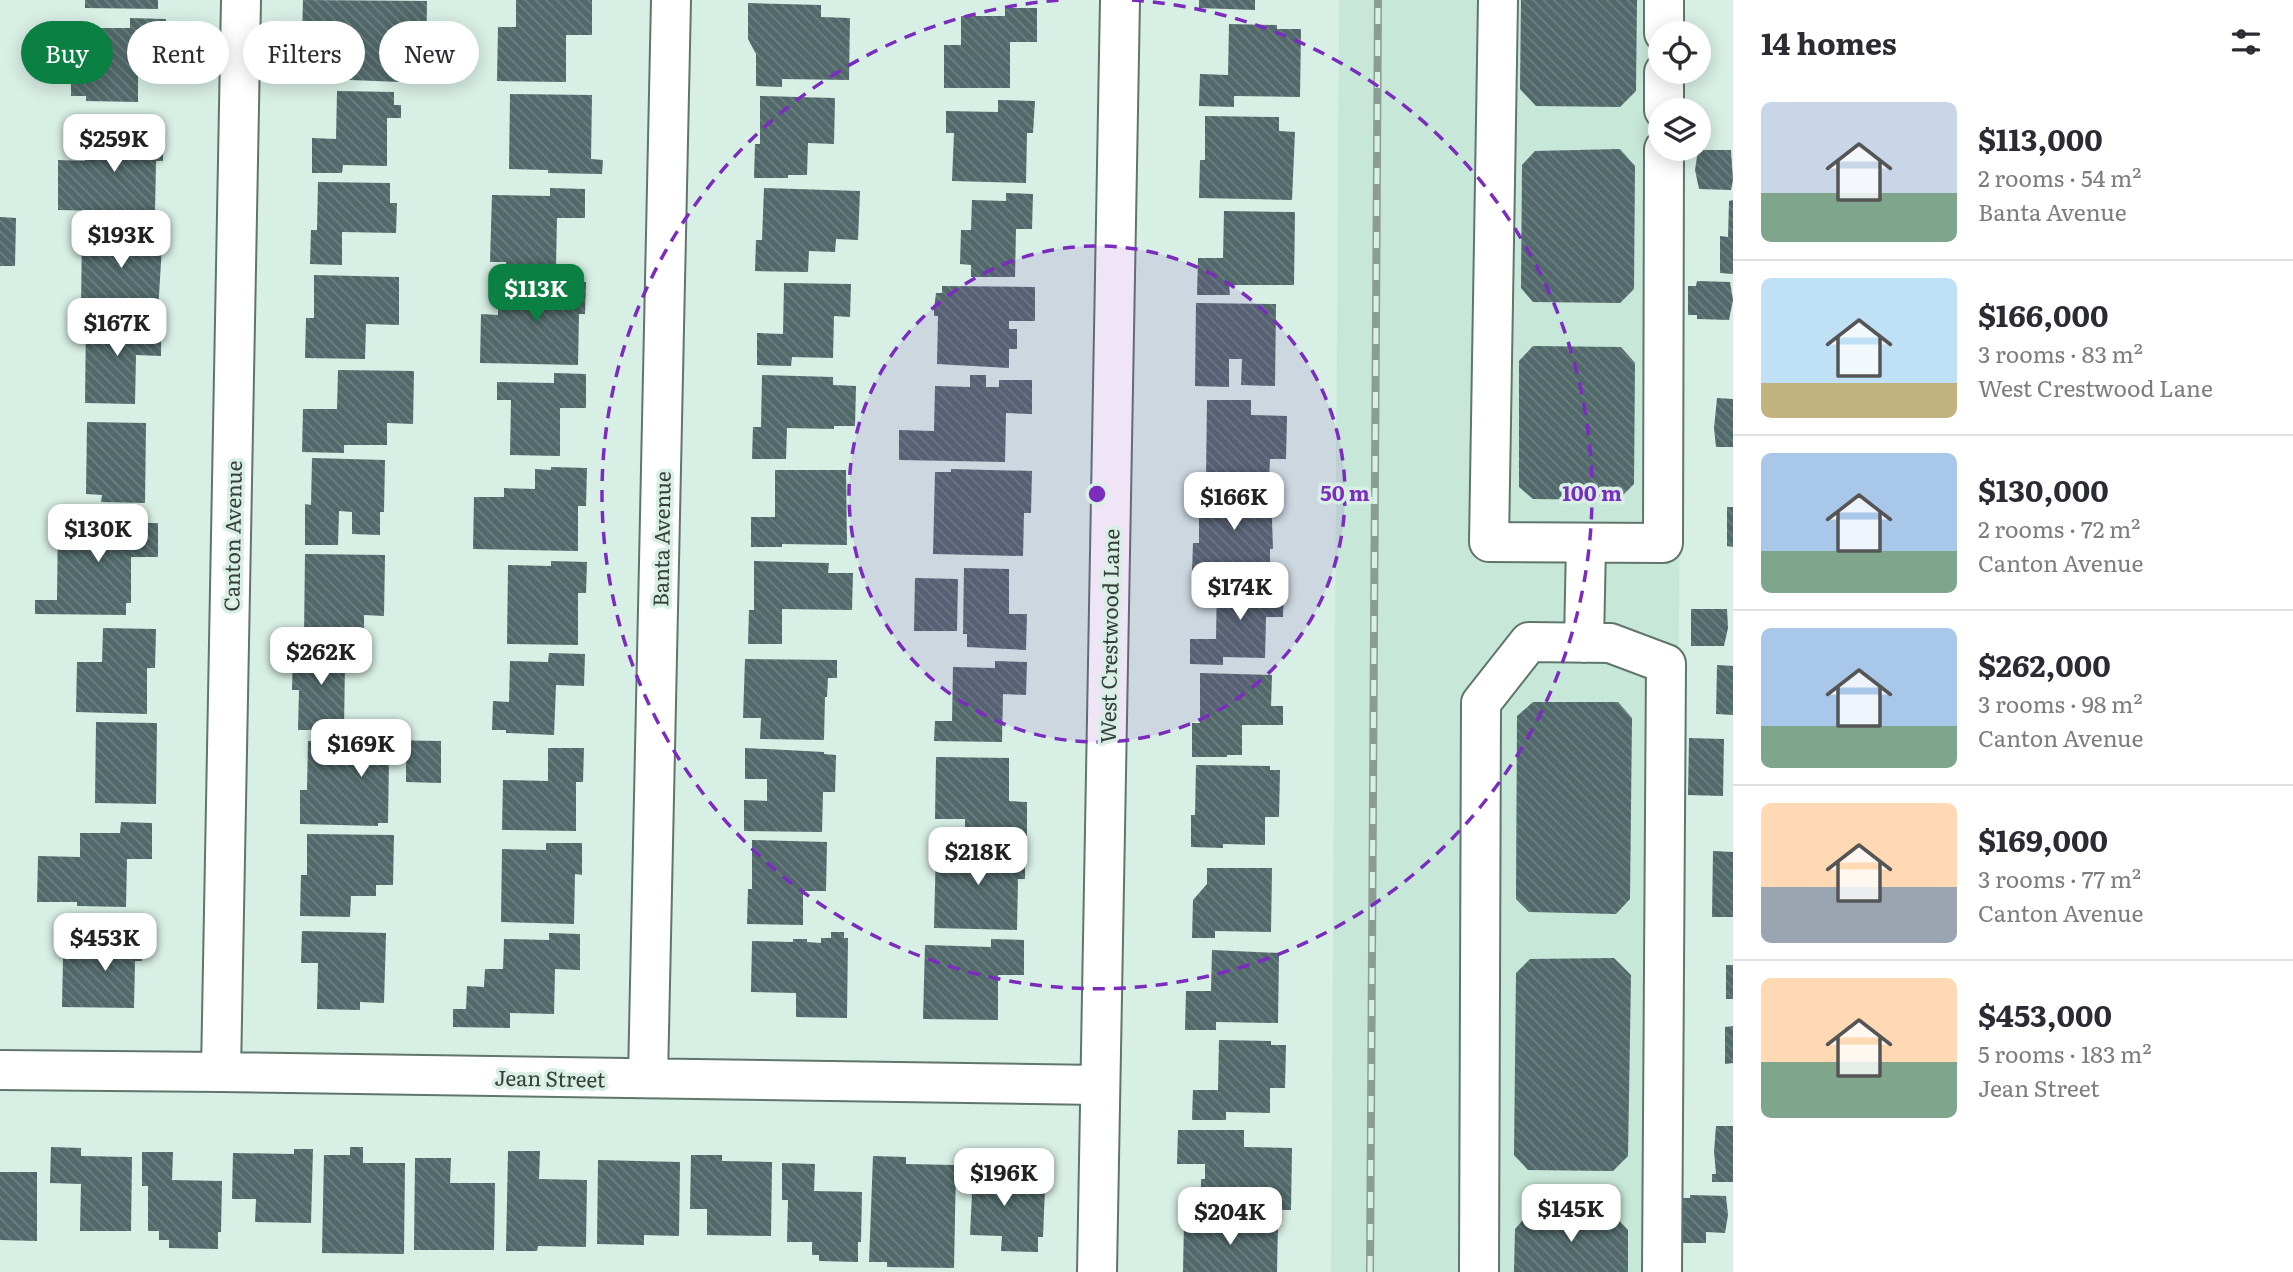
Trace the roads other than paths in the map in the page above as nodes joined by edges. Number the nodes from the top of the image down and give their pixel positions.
1 (241, 0) edge
2 (671, 0) edge
3 (1120, 0) edge
4 (1498, 0) edge
5 (1664, 0) edge
6 (1664, 21) edge
7 (1664, 161) edge
8 (1586, 543) junction
9 (1584, 643) junction
10 (0, 1070) edge
11 (221, 1072) junction
12 (648, 1078) junction
13 (1100, 1085) junction
14 (1097, 1272) edge
15 (1479, 1272) edge
16 (1662, 1272) edge

1 - 11 street, Canton Avenue
2 - 12 street, Banta Avenue
3 - 13 street, West Crestwood Lane
4 - 8 street
5 - 6 street
7 - 8 street
8 - 9 street
9 - 15 street
9 - 16 street
10 - 11 street, Jean Street
11 - 12 street, Jean Street
12 - 13 street, Jean Street
13 - 14 street, West Crestwood Lane

